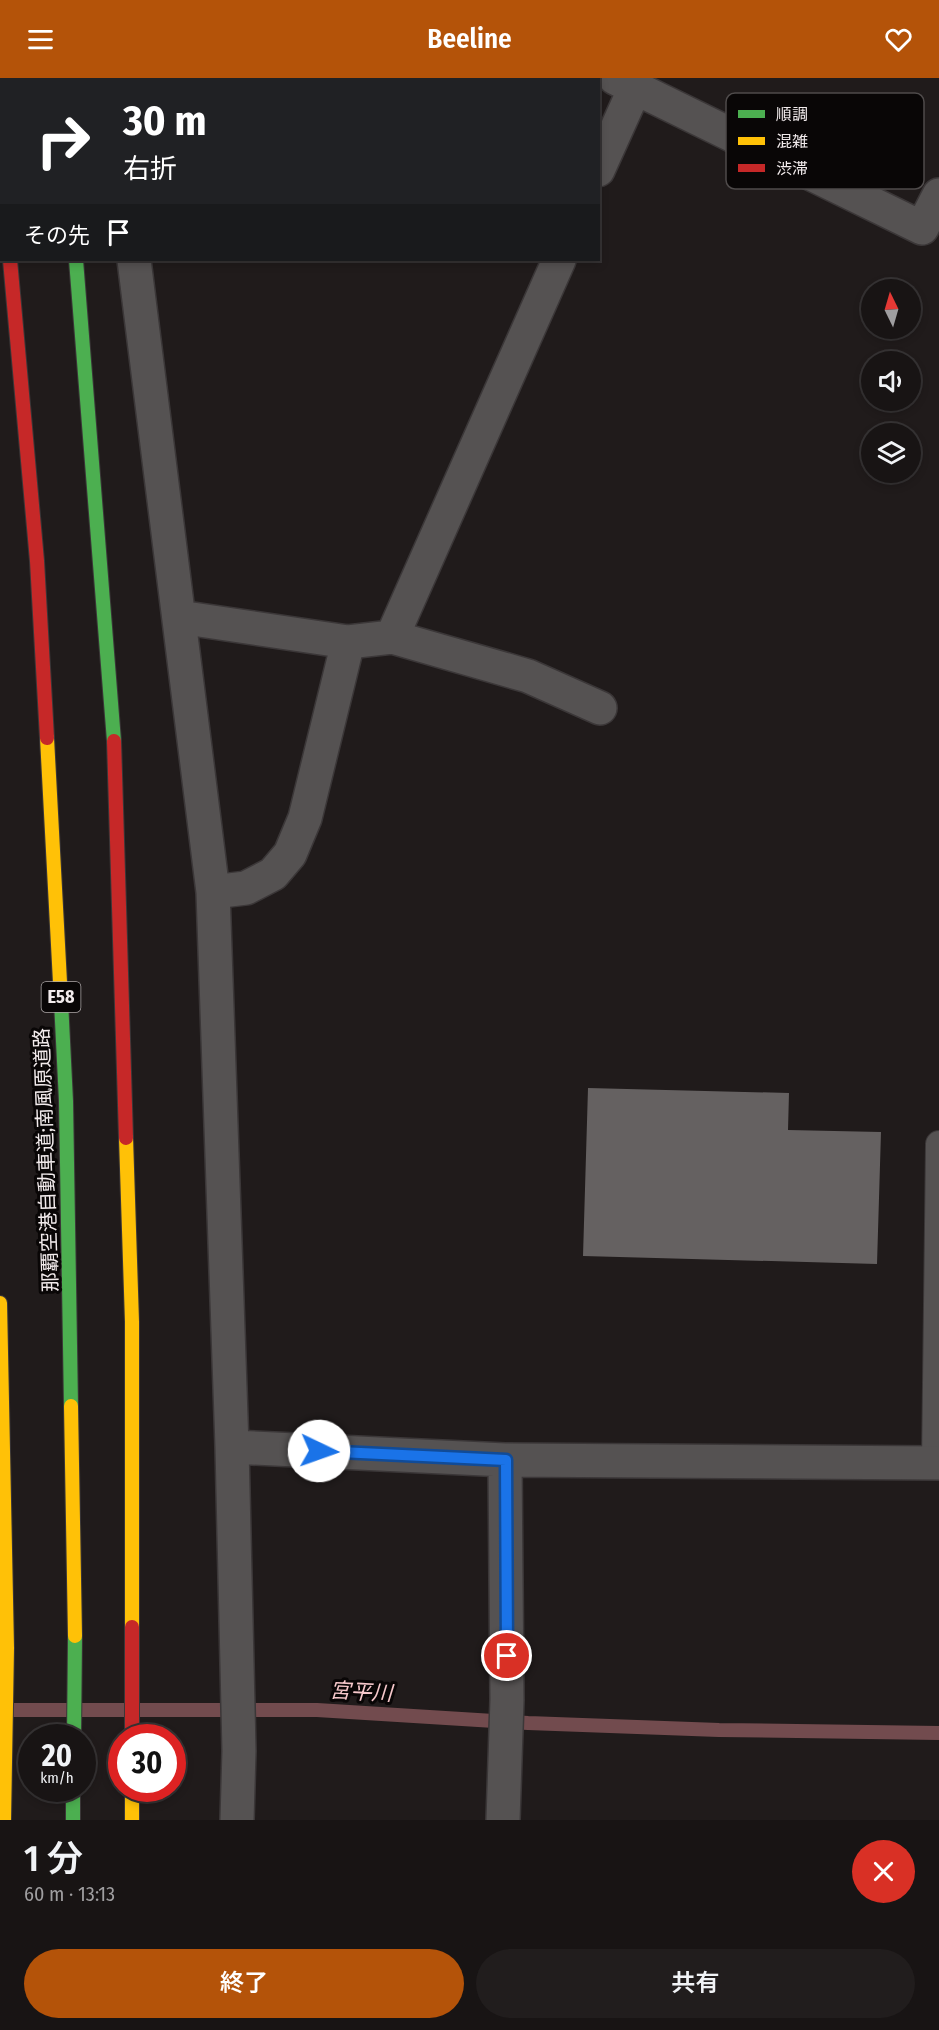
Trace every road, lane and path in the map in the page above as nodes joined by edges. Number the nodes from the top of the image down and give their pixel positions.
1 (625, 83) edge
2 (726, 132) edge
3 (600, 164) edge
4 (842, 189) edge
5 (939, 195) edge
6 (10, 261) edge
7 (76, 261) edge
8 (134, 261) edge
9 (559, 261) edge
10 (179, 617) junction
11 (392, 637) junction
12 (348, 642) junction
13 (600, 708) dead end
14 (213, 892) junction
15 (939, 1144) edge
16 (0, 1302) edge
17 (232, 1447) junction
18 (506, 1460) junction
19 (937, 1463) edge
20 (74, 1724) edge
21 (132, 1724) edge
22 (73, 1802) edge
23 (132, 1802) edge
24 (4, 1820) edge
25 (73, 1820) edge
26 (132, 1820) edge
27 (237, 1820) edge
28 (503, 1820) edge

1 - 2 street
1 - 3 street
4 - 5 street
6 - 20 highway, 那覇空港自動車道;南風原道路 / E58
7 - 21 highway
8 - 10 street
9 - 11 street
10 - 12 street
10 - 14 street
11 - 12 street
11 - 13 street
12 - 14 street
14 - 17 street
15 - 19 lane
16 - 24 highway
17 - 18 street
17 - 27 street
18 - 19 street
18 - 28 street
22 - 25 highway
23 - 26 highway

